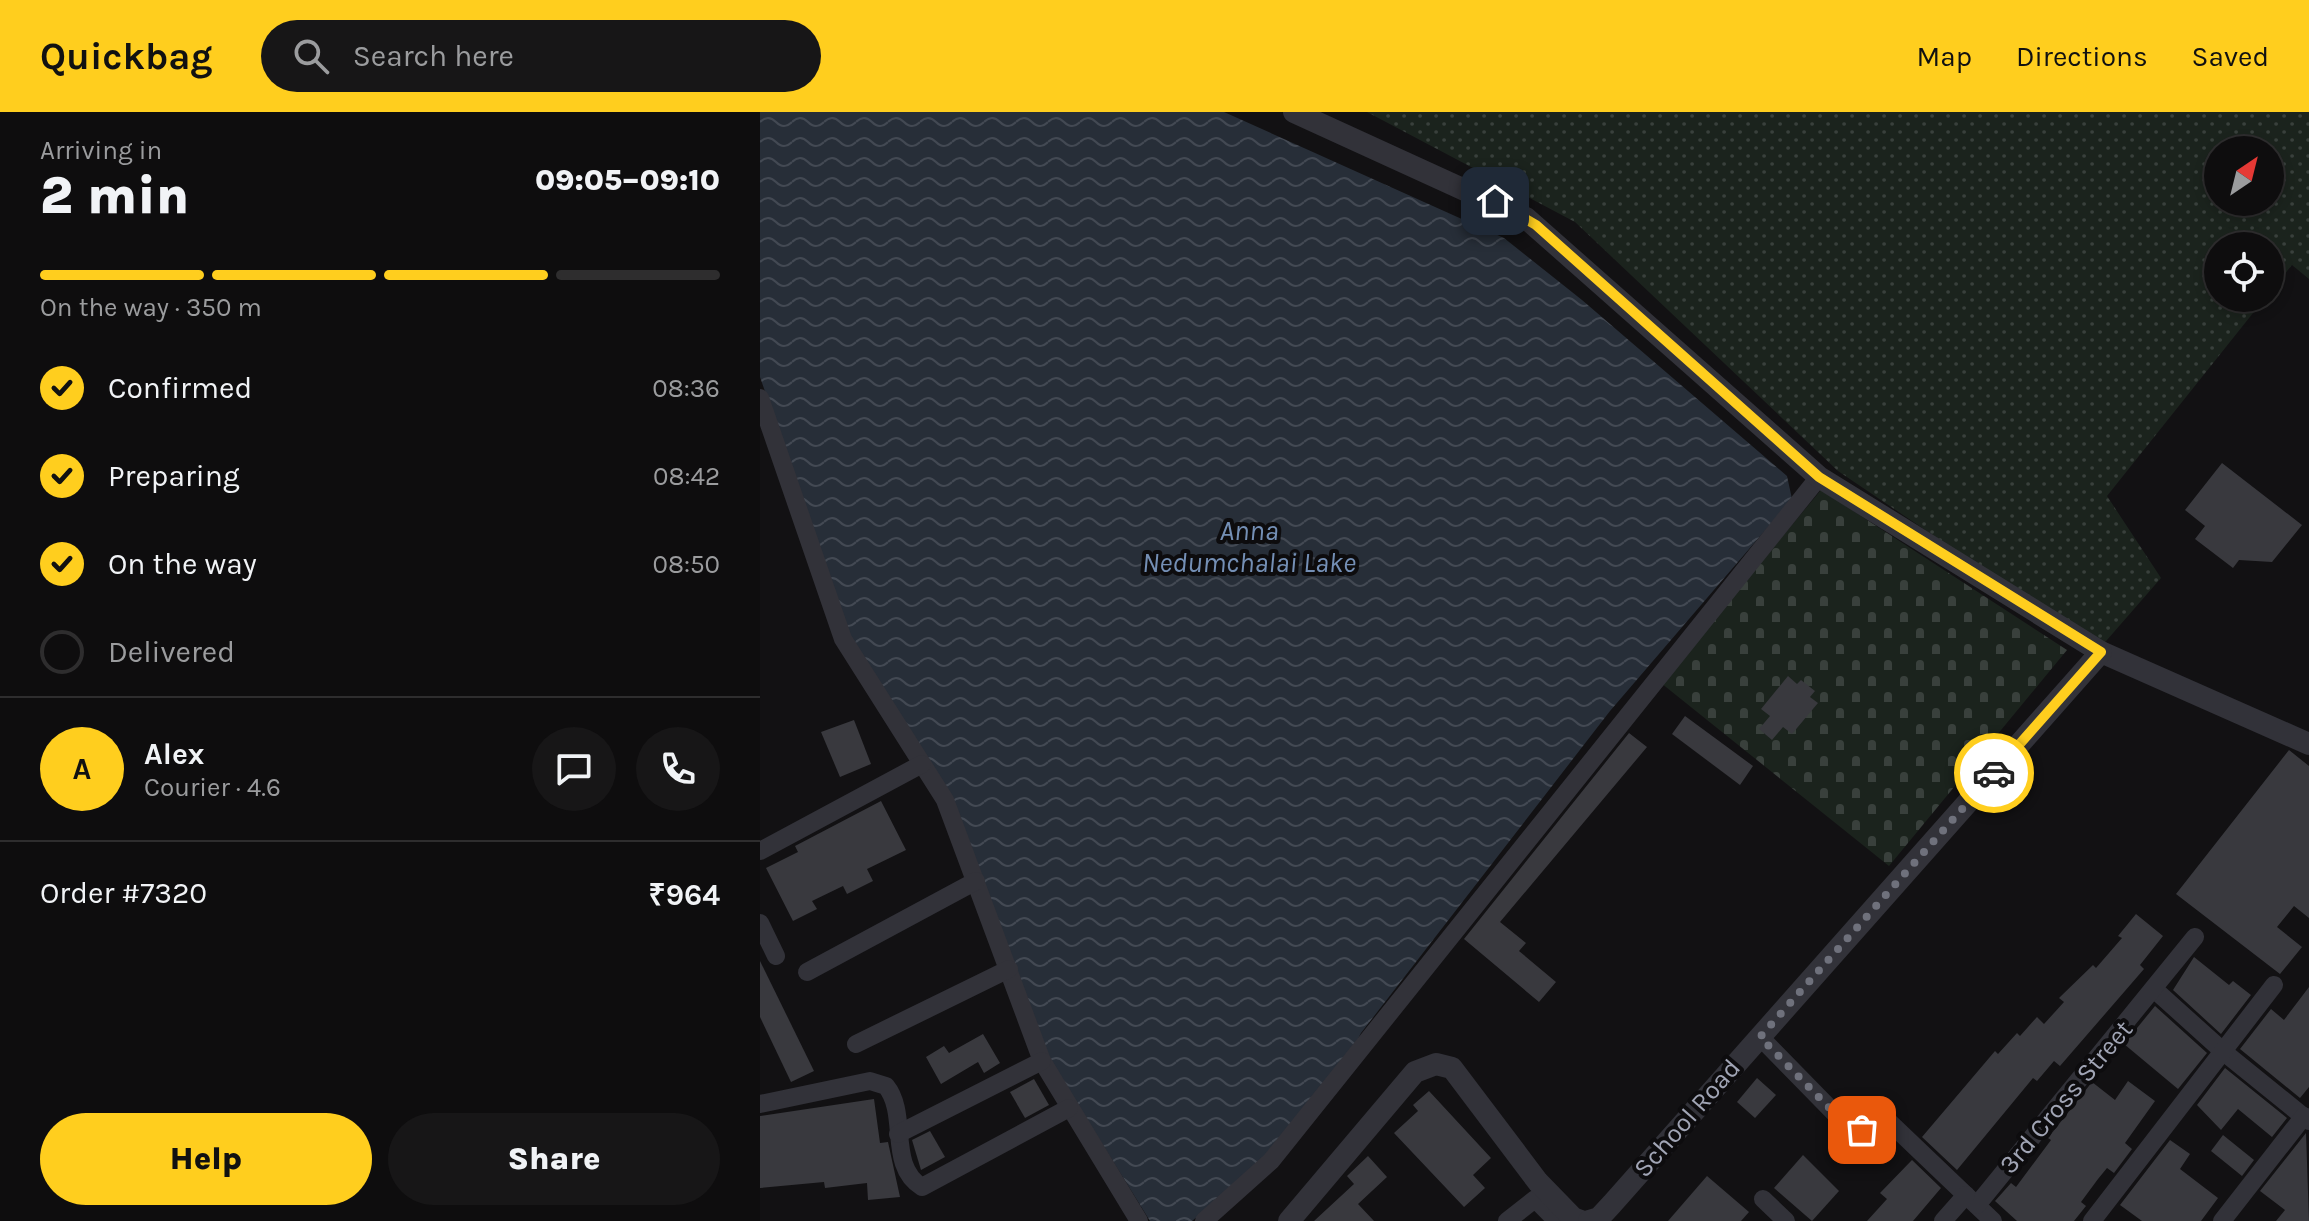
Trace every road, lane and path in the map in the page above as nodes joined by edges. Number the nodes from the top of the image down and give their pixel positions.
1 (1294, 112) edge
2 (760, 398) edge
3 (1819, 477) junction
4 (2101, 652) junction
5 (2309, 744) edge
6 (922, 764) junction
7 (760, 851) edge
8 (976, 881) junction
9 (760, 923) edge
10 (2195, 937) dead end
11 (768, 948) edge
12 (1009, 969) junction
13 (807, 972) dead end
14 (2274, 985) dead end
15 (2155, 990) junction
16 (1760, 1037) junction
17 (856, 1044) dead end
18 (2225, 1053) junction
19 (1042, 1061) junction
20 (760, 1104) edge
21 (1069, 1108) junction
22 (2306, 1118) edge
23 (898, 1134) junction
24 (1538, 1182) junction
25 (1763, 1199) dead end
26 (1972, 1200) junction
27 (1139, 1221) edge
28 (1204, 1221) edge
29 (1289, 1221) edge
30 (1504, 1221) edge
31 (1557, 1221) edge
32 (1581, 1221) edge
33 (1589, 1221) edge
34 (1786, 1221) edge
35 (1943, 1221) edge
36 (1993, 1221) edge
37 (2092, 1221) edge
38 (2222, 1221) edge

1 - 3 street
2 - 6 street
3 - 4 street
3 - 28 street
4 - 5 street
4 - 16 street, School Road
6 - 7 street
6 - 8 street
8 - 12 street
8 - 13 street
9 - 11 street
10 - 15 street, 3rd Cross Street
12 - 17 street
12 - 19 street
14 - 18 street
15 - 18 street
15 - 26 street, 3rd Cross Street
16 - 26 street
16 - 33 street, School Road
18 - 22 street
18 - 37 street
19 - 21 street
19 - 23 street
20 - 23 street
21 - 23 street
21 - 27 street
22 - 38 street
24 - 29 street
24 - 30 street
24 - 32 street
25 - 34 street
26 - 35 street, 3rd Cross Street
26 - 36 street
30 - 31 street

